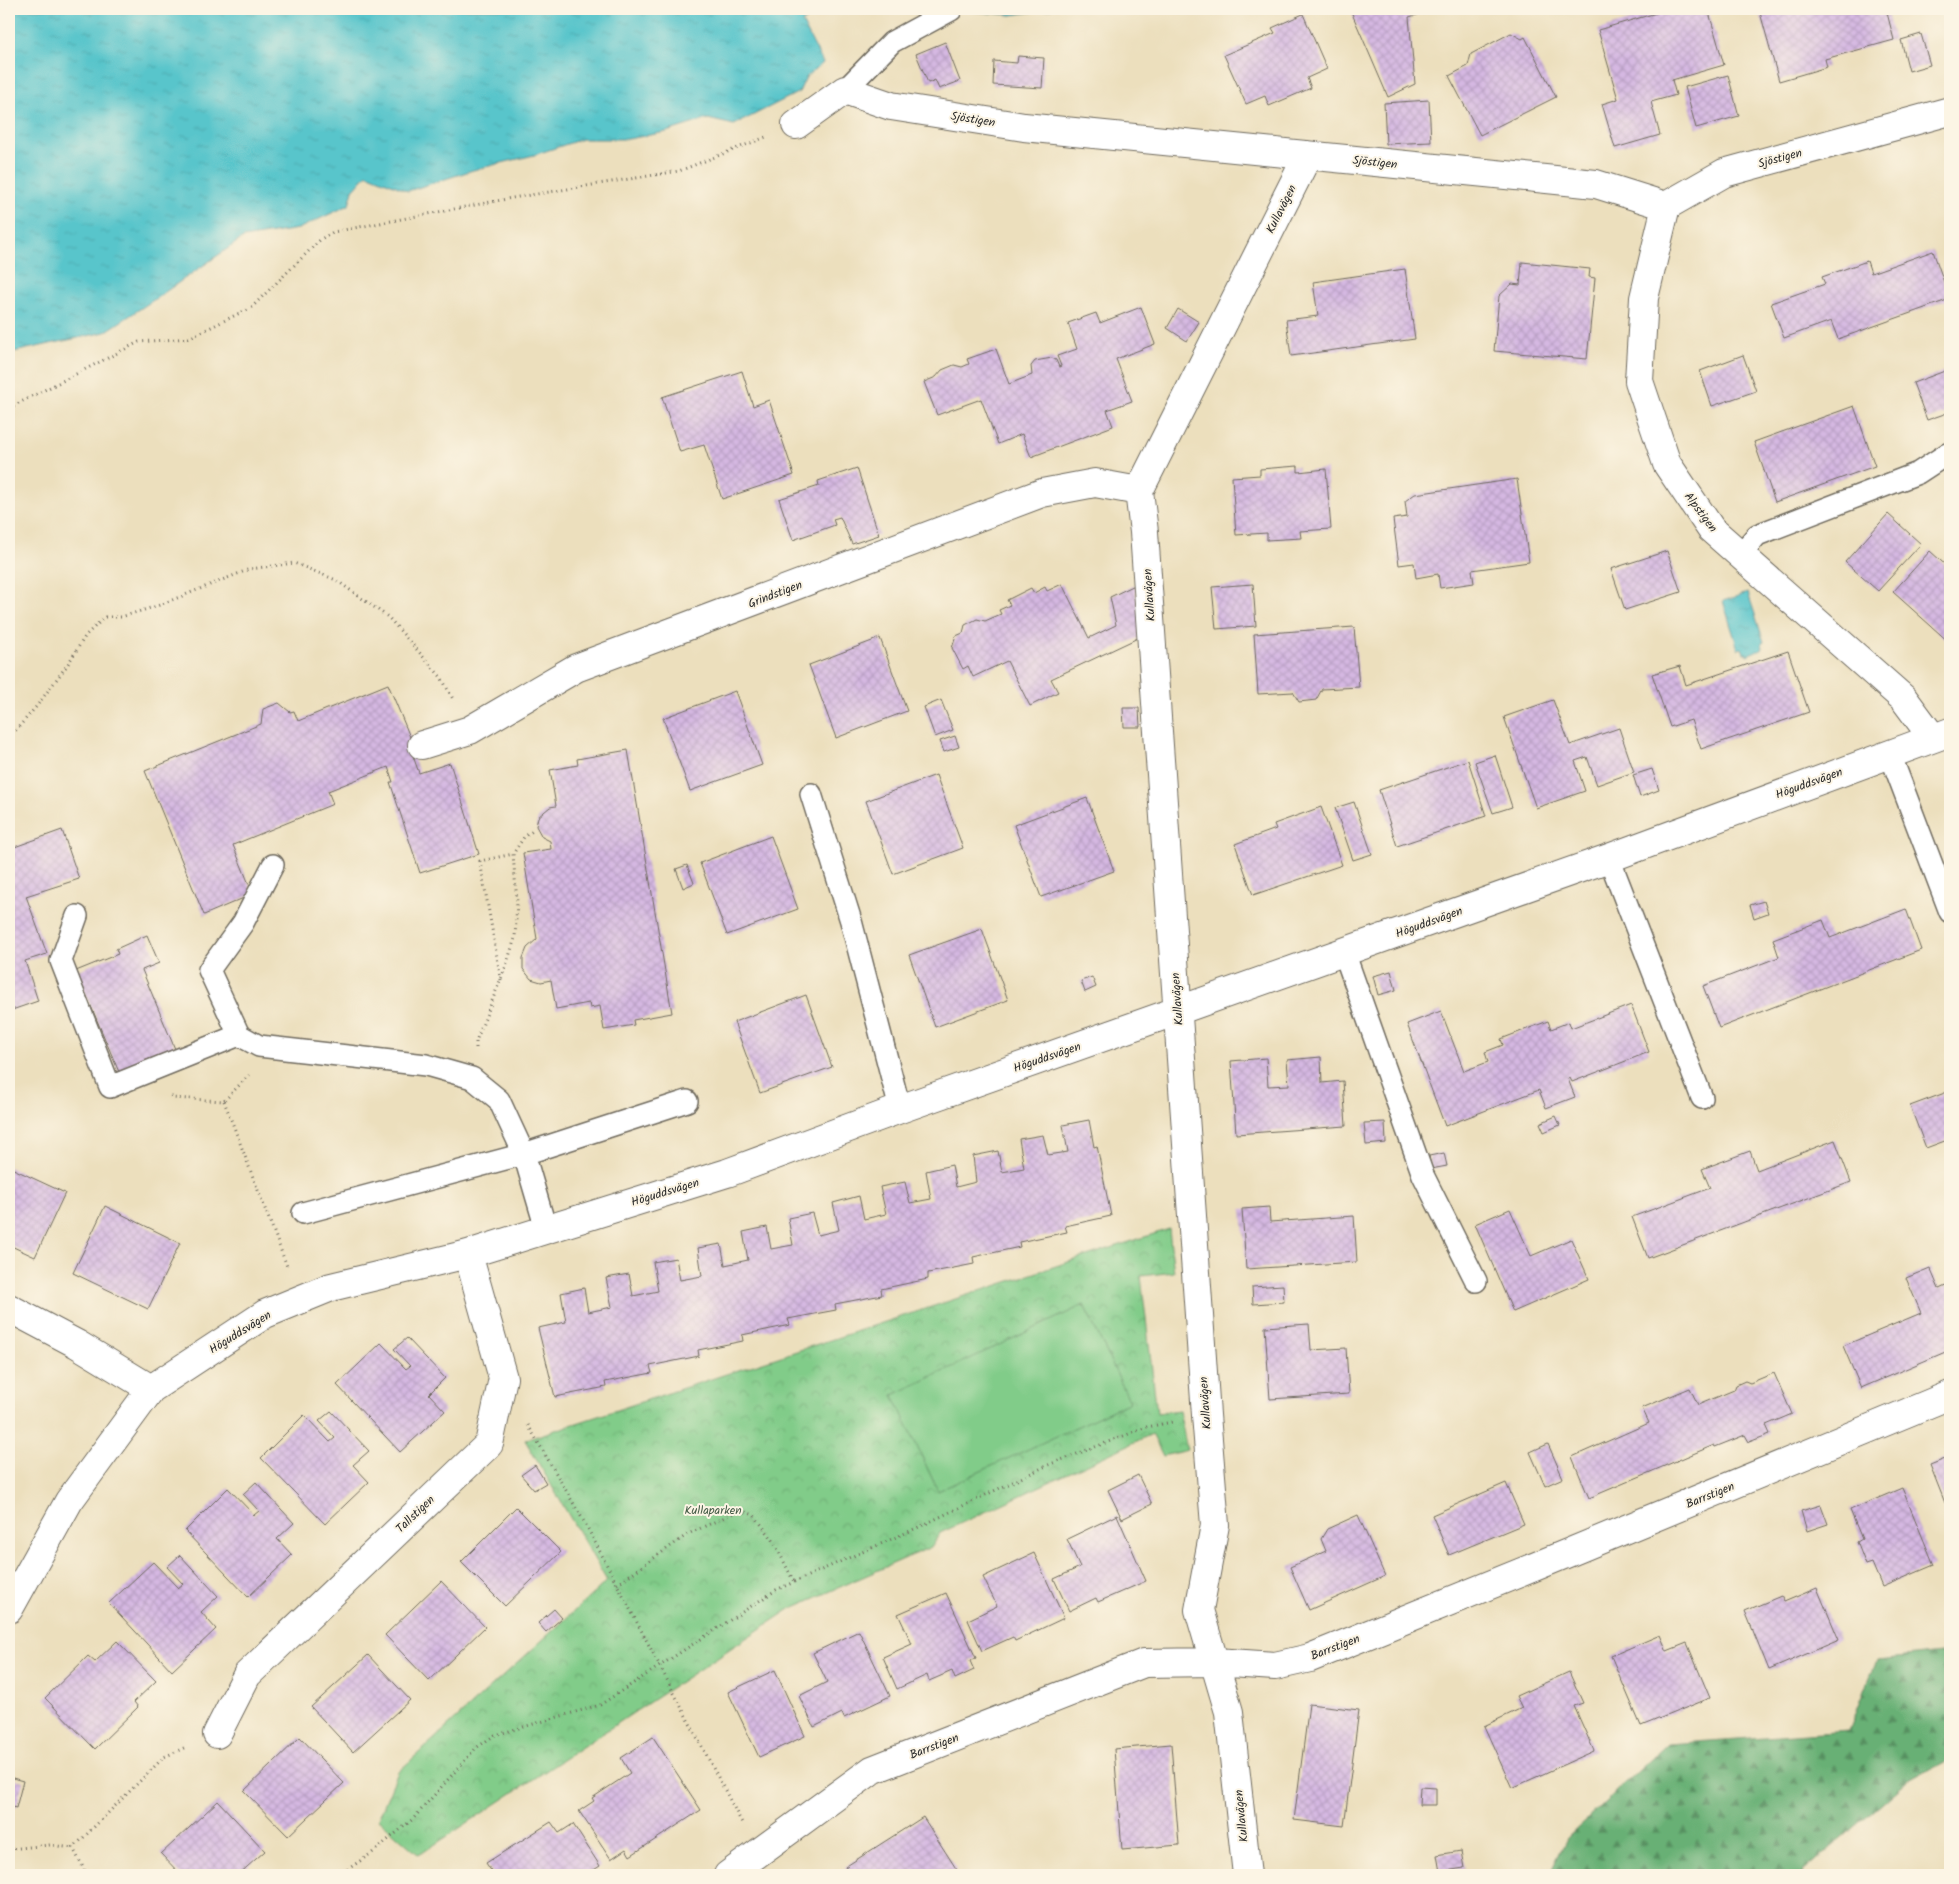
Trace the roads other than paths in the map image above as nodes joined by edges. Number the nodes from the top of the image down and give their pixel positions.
1 (951, 10) dead end
2 (845, 90) junction
3 (1950, 111) edge
4 (796, 125) road end
5 (1308, 155) junction
6 (1666, 206) junction
7 (1947, 454) dead end
8 (1139, 491) junction
9 (1740, 555) junction
10 (1942, 735) edge
11 (422, 745) dead end
12 (1890, 754) junction
13 (812, 794) dead end
14 (1609, 858) junction
15 (273, 865) dead end
16 (1950, 912) edge
17 (77, 916) dead end
18 (1344, 952) junction
19 (1178, 1011) junction
20 (239, 1035) junction
21 (1702, 1098) dead end
22 (687, 1101) dead end
23 (900, 1109) junction
24 (524, 1154) junction
25 (303, 1214) dead end
26 (546, 1229) junction
27 (468, 1254) junction
28 (1476, 1281) dead end
29 (9, 1308) edge
30 (152, 1389) junction
31 (1950, 1395) edge
32 (9, 1609) edge
33 (1215, 1662) junction
34 (217, 1734) road end
35 (728, 1875) edge
36 (1247, 1875) edge

1 - 2 lane
2 - 4 street
2 - 5 street, Sjöstigen
3 - 6 street, Sjöstigen
5 - 6 street, Sjöstigen
5 - 8 street, Kullavägen
6 - 9 street, Alpstigen
7 - 9 lane
8 - 11 street, Grindstigen
8 - 19 street, Kullavägen
9 - 10 street, Alpstigen
10 - 12 street, Höguddsvägen
12 - 14 street, Höguddsvägen
12 - 16 lane
13 - 23 lane
14 - 18 street, Höguddsvägen
14 - 21 lane
15 - 20 lane
17 - 20 lane
18 - 19 street, Höguddsvägen
18 - 28 lane
19 - 23 street, Höguddsvägen
19 - 33 street, Kullavägen
20 - 24 lane
22 - 24 lane
23 - 26 street, Höguddsvägen
24 - 25 lane
24 - 26 lane
26 - 27 street, Höguddsvägen
27 - 30 street, Höguddsvägen
27 - 34 street, Tallstigen
29 - 30 street
30 - 32 street, Höguddsvägen
31 - 33 street, Barrstigen
33 - 35 street, Barrstigen
33 - 36 street, Kullavägen

